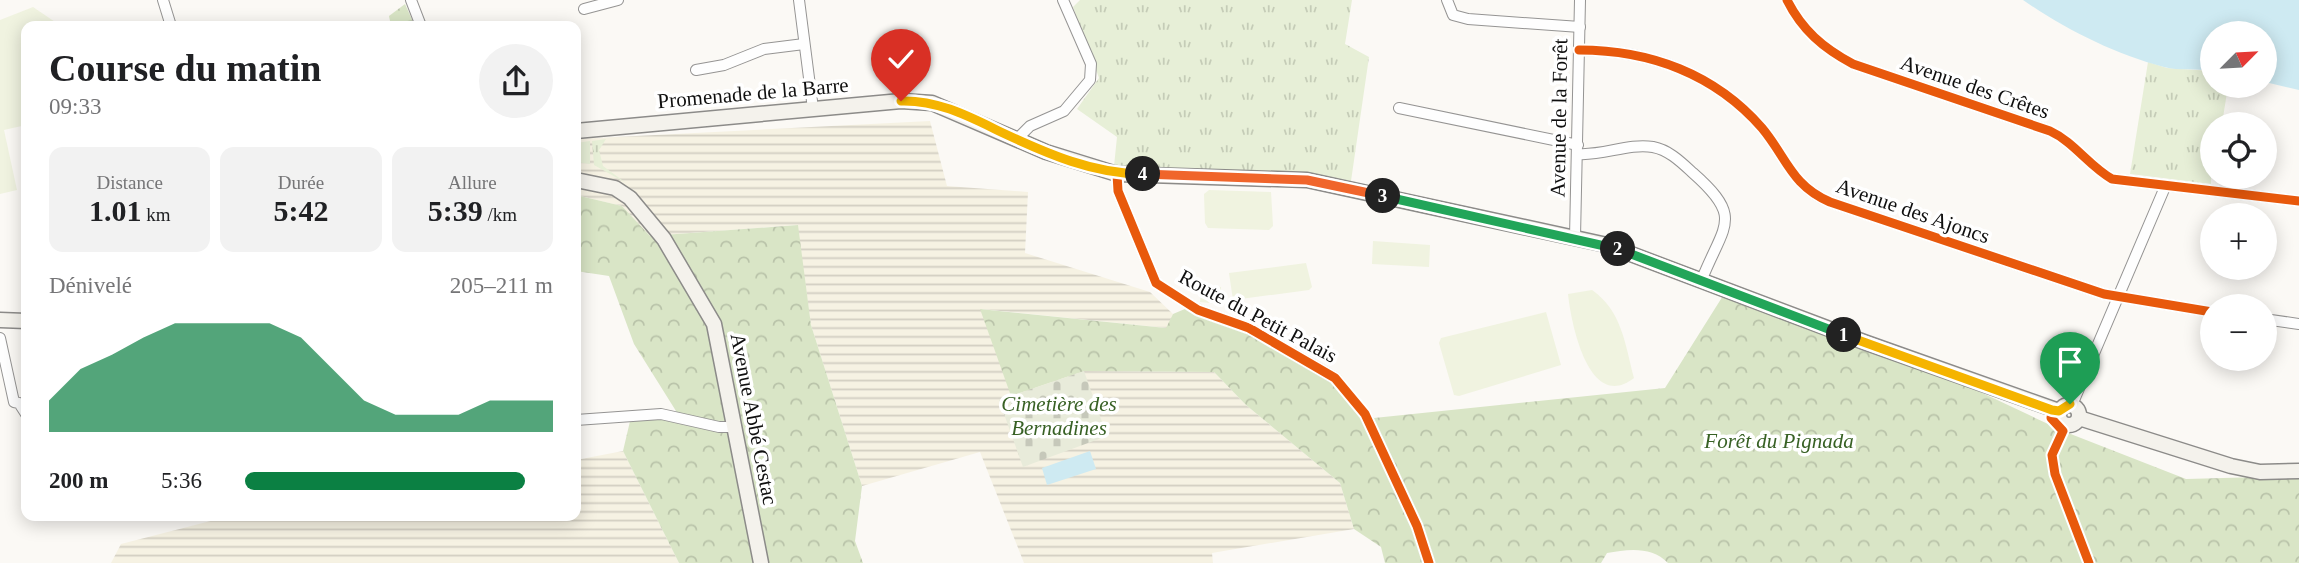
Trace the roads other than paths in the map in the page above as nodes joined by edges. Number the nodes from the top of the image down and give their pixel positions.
1 (163, 0) edge
2 (411, 0) edge
3 (618, 0) edge
4 (799, 0) edge
5 (1063, 0) edge
6 (1447, 0) edge
7 (1580, 0) edge
8 (1787, 0) edge
9 (584, 9) dead end
10 (169, 21) edge
11 (419, 21) edge
12 (1580, 27) junction
13 (804, 44) junction
14 (1579, 50) junction
15 (696, 70) dead end
16 (1399, 108) dead end
17 (813, 109) junction
18 (581, 131) edge
19 (1017, 139) junction
20 (1578, 149) junction
21 (1116, 174) junction
22 (581, 181) edge
23 (2165, 187) junction
24 (2299, 201) edge
25 (1575, 237) junction
26 (1702, 279) junction
27 (2118, 297) junction
28 (2200, 310) edge
29 (0, 320) edge
30 (21, 321) edge
31 (2277, 321) edge
32 (2299, 324) edge
33 (0, 338) edge
34 (21, 406) edge
35 (2070, 411) junction
36 (581, 420) edge
37 (736, 427) junction
38 (2299, 471) edge
39 (761, 563) edge
40 (1429, 563) edge

1 - 10 street
2 - 11 street
3 - 9 street
4 - 13 street
5 - 19 street
6 - 12 street
7 - 12 street, Avenue de la Forêt
8 - 23 street, Avenue des Crêtes
12 - 14 street, Avenue de la Forêt
13 - 15 street
13 - 17 street
14 - 20 street, Avenue de la Forêt
14 - 27 street, Avenue des Ajoncs
16 - 20 street
17 - 18 main road, Promenade de la Barre
17 - 19 main road, Promenade de la Barre
19 - 21 main road, Promenade de la Barre
20 - 25 street, Avenue de la Forêt
20 - 26 street
21 - 25 main road, Promenade de la Barre
21 - 40 street, Route du Petit Palais
22 - 37 main road, Avenue Abbé Cestac
23 - 24 street, Avenue des Crêtes
23 - 27 street
25 - 26 main road, Promenade de la Barre
26 - 35 main road, Promenade de la Barre
27 - 28 street, Avenue des Ajoncs
27 - 35 street
29 - 30 main road
31 - 32 street
33 - 34 street
35 - 38 main road, Promenade de la Barre
36 - 37 street
37 - 39 main road, Avenue Abbé Cestac

